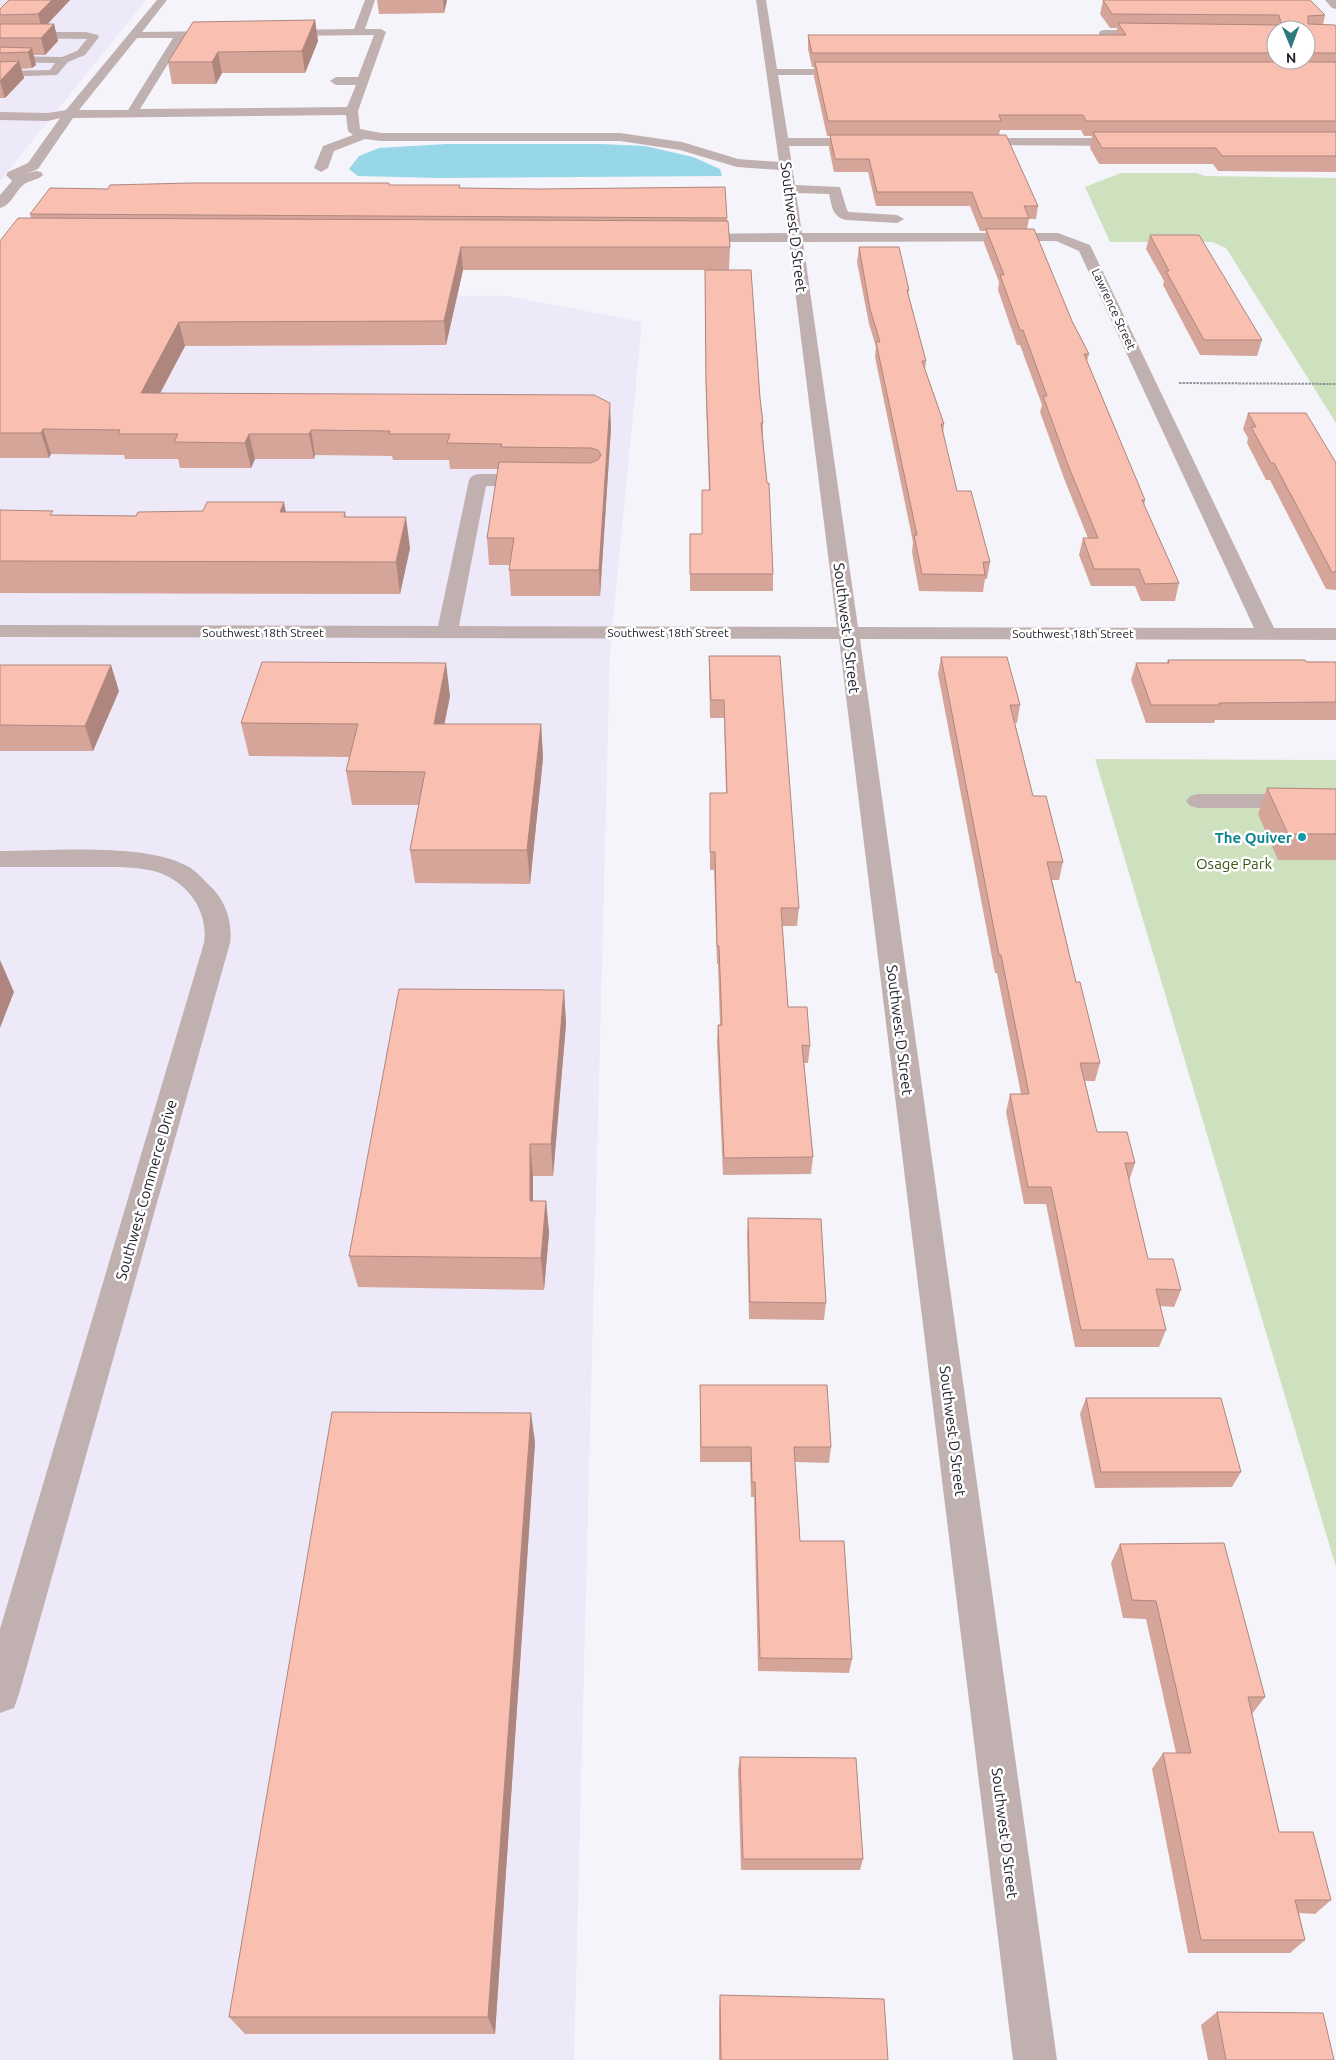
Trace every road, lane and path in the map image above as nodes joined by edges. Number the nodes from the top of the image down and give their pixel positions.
1 (162, 0) edge
2 (370, 0) edge
3 (761, 0) edge
4 (1330, 0) edge
5 (1336, 6) edge
6 (358, 32) junction
7 (266, 33) edge
8 (1104, 33) edge
9 (1162, 33) edge
10 (181, 34) junction
11 (238, 34) edge
12 (0, 35) edge
13 (134, 35) junction
14 (0, 59) edge
15 (64, 60) junction
16 (772, 72) junction
17 (861, 72) edge
18 (0, 74) edge
19 (336, 81) dead end
20 (363, 81) junction
21 (0, 111) edge
22 (352, 111) junction
23 (132, 113) junction
24 (64, 114) junction
25 (0, 116) edge
26 (364, 135) junction
27 (881, 142) edge
28 (960, 142) edge
29 (1138, 142) edge
30 (786, 166) junction
31 (321, 168) dead end
32 (11, 177) edge
33 (0, 204) edge
34 (907, 219) dead end
35 (934, 219) dead end
36 (941, 237) junction
37 (676, 238) edge
38 (795, 238) junction
39 (1148, 382) junction
40 (1336, 384) edge
41 (553, 480) edge
42 (0, 631) edge
43 (447, 632) junction
44 (848, 633) junction
45 (1267, 634) junction
46 (1336, 634) edge
47 (1198, 801) dead end
48 (1336, 801) edge
49 (0, 859) edge
50 (0, 1694) edge
51 (1035, 2060) edge

1 - 13 street
2 - 6 street
3 - 16 street, Southwest D Street
4 - 5 street
6 - 7 street
6 - 20 street
8 - 9 street
10 - 11 street
10 - 13 street
10 - 23 street
12 - 15 street
13 - 24 street
14 - 15 street
15 - 18 street
16 - 17 street
16 - 30 street, Southwest D Street
19 - 20 street
20 - 22 street
21 - 24 street
22 - 23 street
22 - 26 street
23 - 24 street
24 - 25 street
24 - 32 street
26 - 30 street
26 - 31 street
27 - 30 street
28 - 29 street
30 - 34 street
30 - 38 street, Southwest D Street
32 - 33 street
35 - 36 street
36 - 38 street, Lawrence Street
36 - 39 street, Lawrence Street
37 - 38 street, Lawrence Street
38 - 44 street, Southwest D Street
39 - 40 path
39 - 45 street, Lawrence Street
41 - 43 street
42 - 43 street, Southwest 18th Street
43 - 44 street, Southwest 18th Street
44 - 45 street, Southwest 18th Street
44 - 51 street, Southwest D Street
45 - 46 street, Southwest 18th Street
47 - 48 street
49 - 50 street, Southwest Commerce Drive

